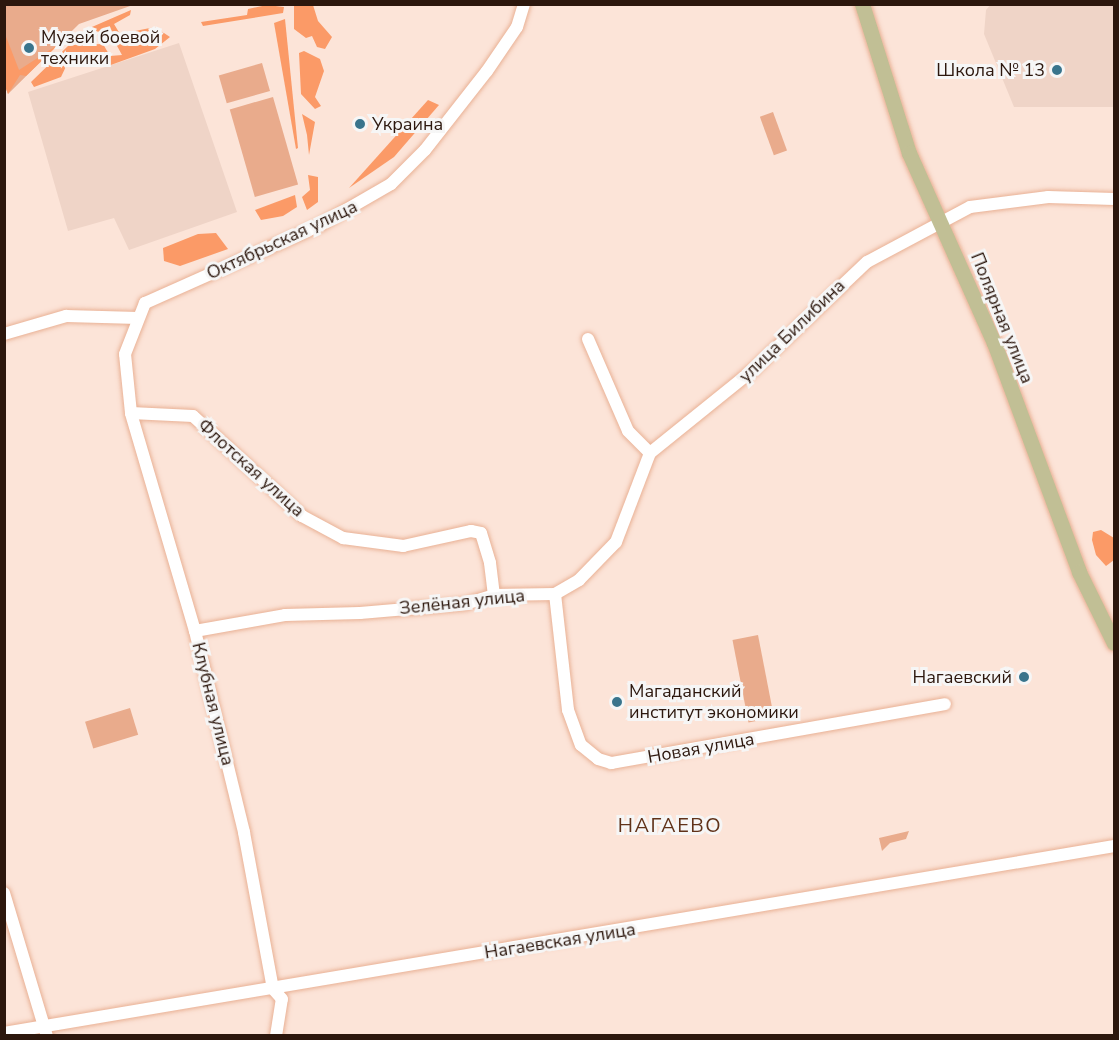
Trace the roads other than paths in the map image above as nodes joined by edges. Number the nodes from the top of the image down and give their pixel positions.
1 (524, 4) edge
2 (862, 4) edge
3 (1114, 199) edge
4 (940, 223) junction
5 (138, 318) junction
6 (4, 334) edge
7 (588, 339) dead end
8 (125, 374) joint
9 (130, 413) junction
10 (650, 453) junction
11 (555, 594) junction
12 (494, 595) junction
13 (195, 631) junction
14 (1113, 633) edge
15 (945, 704) dead end
16 (1114, 846) edge
17 (4, 893) edge
18 (273, 989) junction
19 (47, 1032) edge
20 (4, 1033) edge
21 (276, 1035) edge

1 - 5 street, Октябрьская улица
2 - 4 main road, Полярная улица
3 - 4 street, улица Билибина
4 - 10 street, улица Билибина
4 - 14 main road, Полярная улица
5 - 6 street
5 - 8 street, Октябрьская улица
7 - 10 street
8 - 9 street, Клубная улица
9 - 12 street, Флотская улица
9 - 13 street, Клубная улица
10 - 11 street
11 - 12 street, Зелёная улица
11 - 15 street, Новая улица
12 - 13 street, Зелёная улица
13 - 18 street, Клубная улица
16 - 18 street, Нагаевская улица
17 - 19 street
18 - 19 street, Нагаевская улица
18 - 21 street, Клубная улица
19 - 20 street, Нагаевская улица

